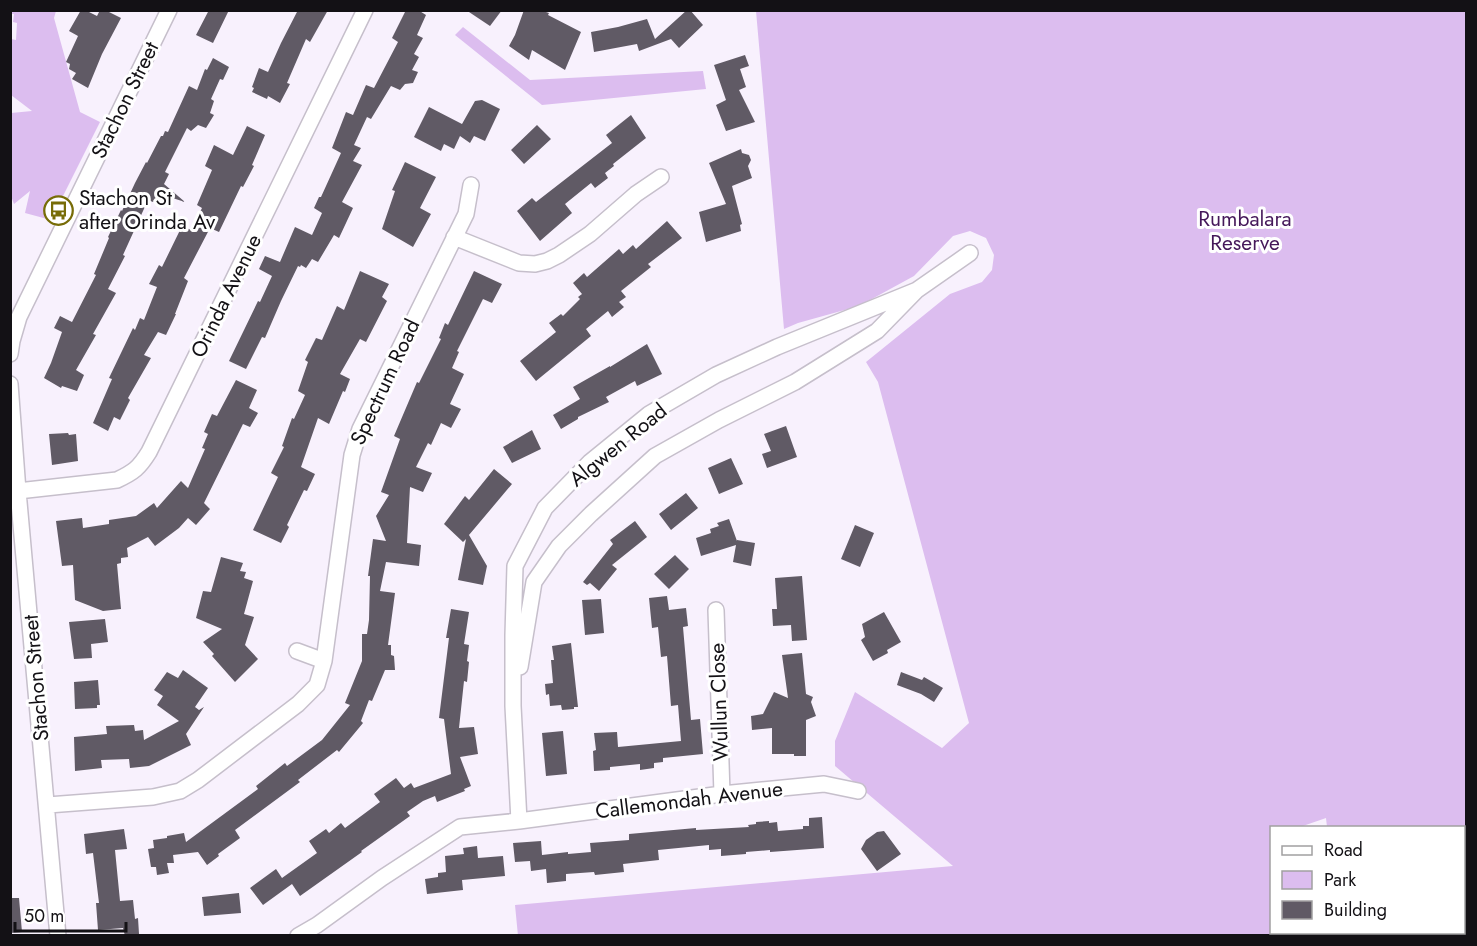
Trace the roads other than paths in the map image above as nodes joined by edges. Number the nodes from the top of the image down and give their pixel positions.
1 (169, 10) edge
2 (365, 10) edge
3 (661, 177) dead end
4 (471, 185) dead end
5 (454, 237) junction
6 (970, 253) dead end
7 (917, 290) junction
8 (10, 354) edge
9 (10, 384) edge
10 (18, 491) junction
11 (716, 610) dead end
12 (297, 651) dead end
13 (324, 661) junction
14 (513, 706) junction
15 (858, 791) dead end
16 (722, 794) junction
17 (48, 805) junction
18 (519, 821) junction
19 (58, 936) edge
20 (298, 936) edge

1 - 8 street, Stachon Street
2 - 10 street, Orinda Avenue
3 - 5 street
4 - 5 street, Spectrum Road
5 - 13 street, Spectrum Road
6 - 7 street, Algwen Road
7 - 14 street, Algwen Road
7 - 14 street, Algwen Road
9 - 10 street, Stachon Street
10 - 17 street, Stachon Street
11 - 16 street, Wullun Close
12 - 13 street
13 - 17 street, Spectrum Road
14 - 18 street, Algwen Road
15 - 16 street, Callemondah Avenue
16 - 18 street, Callemondah Avenue
17 - 19 street, Stachon Street
18 - 20 street, Callemondah Avenue

